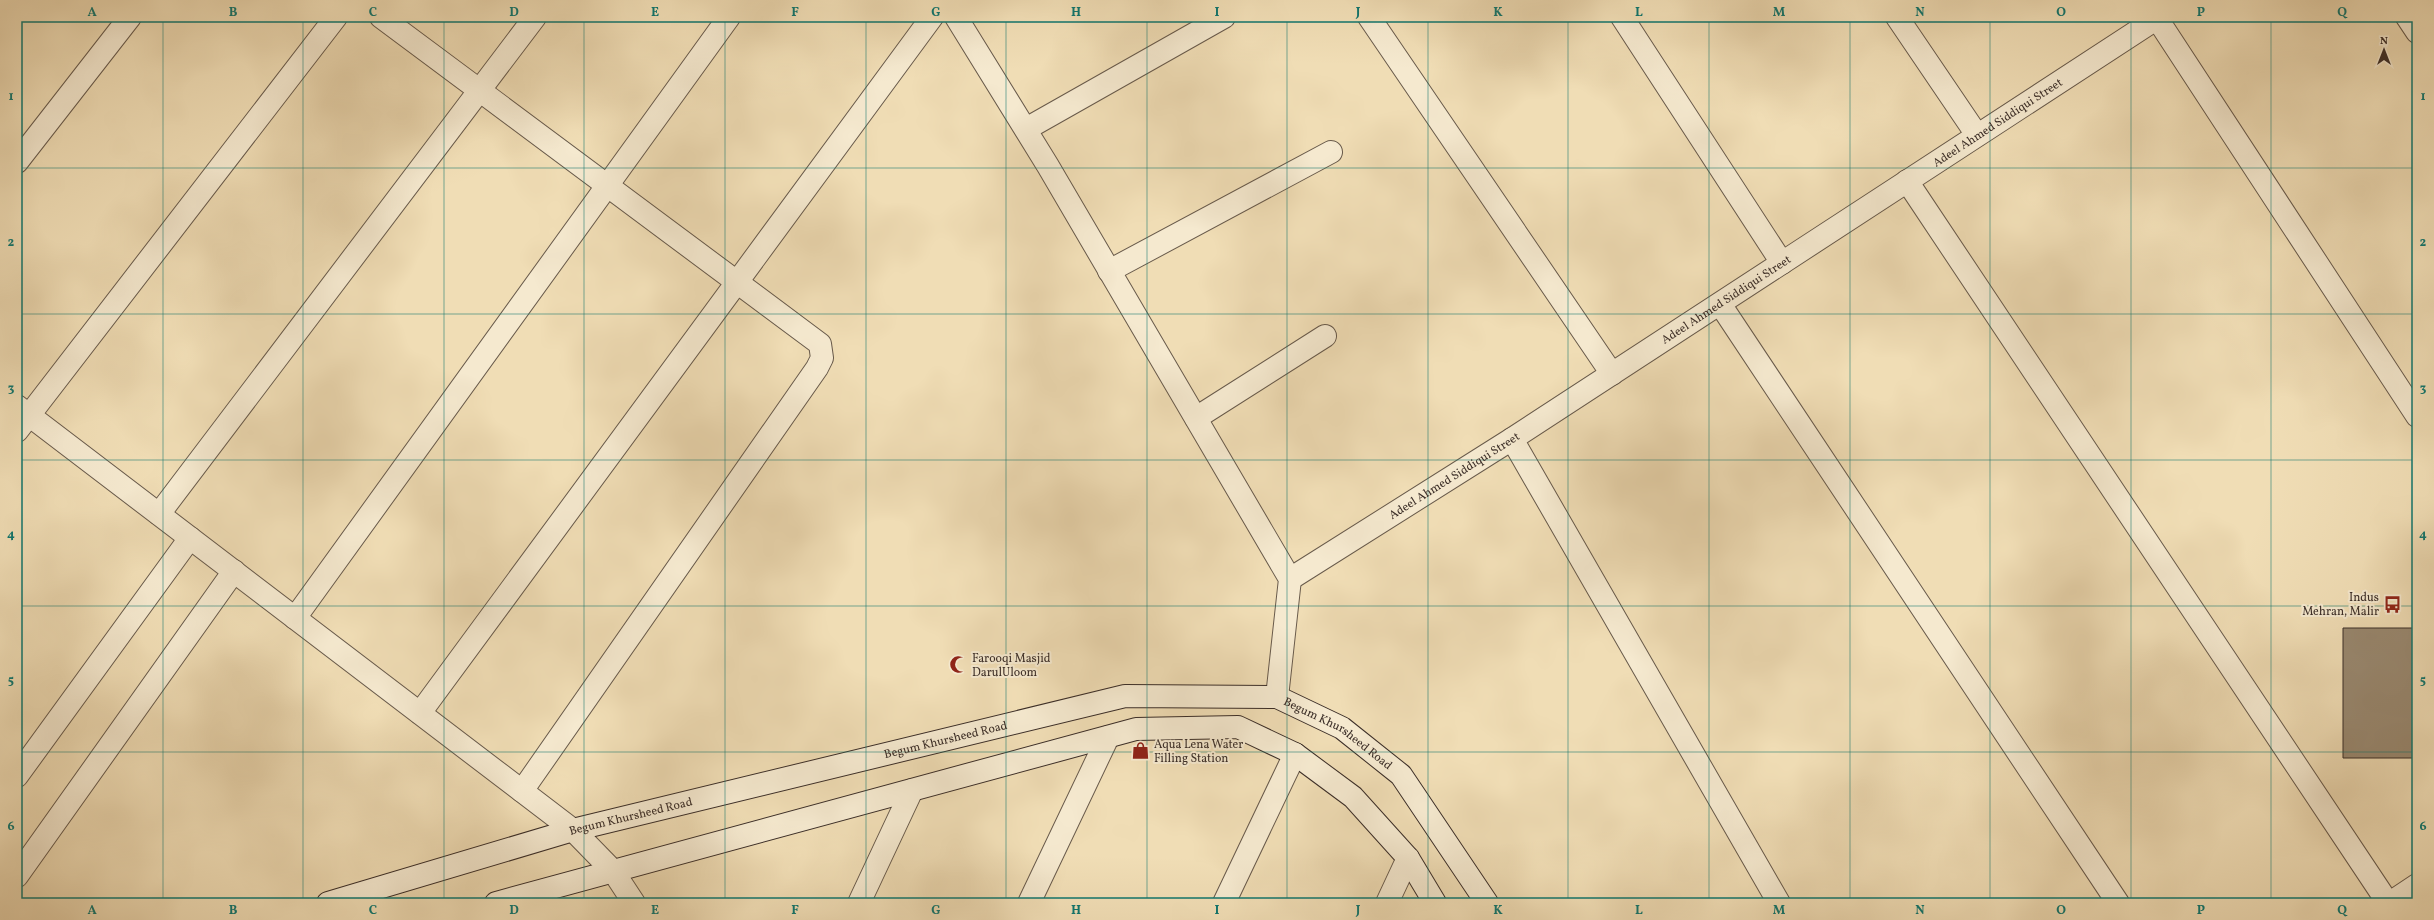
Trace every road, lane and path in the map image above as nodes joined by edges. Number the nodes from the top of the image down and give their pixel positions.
1 (130, 17) edge
2 (336, 17) edge
3 (381, 17) edge
4 (535, 17) edge
5 (729, 17) edge
6 (932, 17) edge
7 (956, 17) edge
8 (1224, 17) edge
9 (1369, 17) edge
10 (1622, 17) edge
11 (1897, 17) edge
12 (2407, 17) edge
13 (2157, 18) edge
14 (2417, 32) edge
15 (479, 90) junction
16 (1026, 130) junction
17 (1977, 135) junction
18 (1331, 152) dead end
19 (17, 162) edge
20 (1907, 181) junction
21 (607, 186) junction
22 (1782, 263) junction
23 (1109, 270) junction
24 (737, 282) junction
25 (1720, 304) junction
26 (1326, 336) dead end
27 (1612, 374) junction
28 (2417, 416) edge
29 (21, 417) edge
30 (1196, 418) junction
31 (1512, 439) junction
32 (159, 514) junction
33 (190, 538) junction
34 (234, 571) junction
35 (1290, 579) junction
36 (295, 618) junction
37 (1276, 697) junction
38 (420, 714) junction
39 (1108, 737) junction
40 (1295, 754) junction
41 (17, 776) edge
42 (912, 790) junction
43 (522, 791) junction
44 (573, 830) junction
45 (1408, 858) junction
46 (613, 871) junction
47 (17, 876) edge
48 (2417, 885) edge
49 (328, 903) edge
50 (496, 903) edge
51 (634, 903) edge
52 (859, 903) edge
53 (1029, 903) edge
54 (1224, 903) edge
55 (1387, 903) edge
56 (1435, 903) edge
57 (1486, 903) edge
58 (1778, 903) edge
59 (2118, 903) edge
60 (2389, 903) edge

1 - 19 street
2 - 29 street
3 - 15 street
4 - 15 street
5 - 21 street
6 - 24 street
7 - 16 street
8 - 16 street
9 - 27 street
10 - 22 street
11 - 17 street
12 - 14 street
13 - 17 street, Adeel Ahmed Siddiqui Street
13 - 28 street
15 - 21 street
15 - 32 street
16 - 23 street
17 - 20 street, Adeel Ahmed Siddiqui Street
18 - 23 street
20 - 22 street, Adeel Ahmed Siddiqui Street
20 - 60 street
21 - 24 street
21 - 36 street
22 - 25 street, Adeel Ahmed Siddiqui Street
23 - 30 street
24 - 38 street
24 - 43 street
25 - 27 street, Adeel Ahmed Siddiqui Street
25 - 59 street
26 - 30 street
27 - 31 street, Adeel Ahmed Siddiqui Street
29 - 32 street
30 - 35 street
31 - 35 street, Adeel Ahmed Siddiqui Street
31 - 58 street
32 - 33 street
33 - 34 street
33 - 41 street
34 - 36 street
34 - 47 street
35 - 37 street
36 - 38 street
37 - 44 street, Begum Khursheed Road
37 - 57 street, Begum Khursheed Road
38 - 43 street
39 - 40 street
39 - 42 street
39 - 53 street
40 - 45 street
40 - 54 street
42 - 46 street
42 - 52 street
43 - 44 street
44 - 46 street
44 - 49 street, Begum Khursheed Road
45 - 55 street
45 - 56 street
46 - 50 street
46 - 51 street
48 - 60 street

